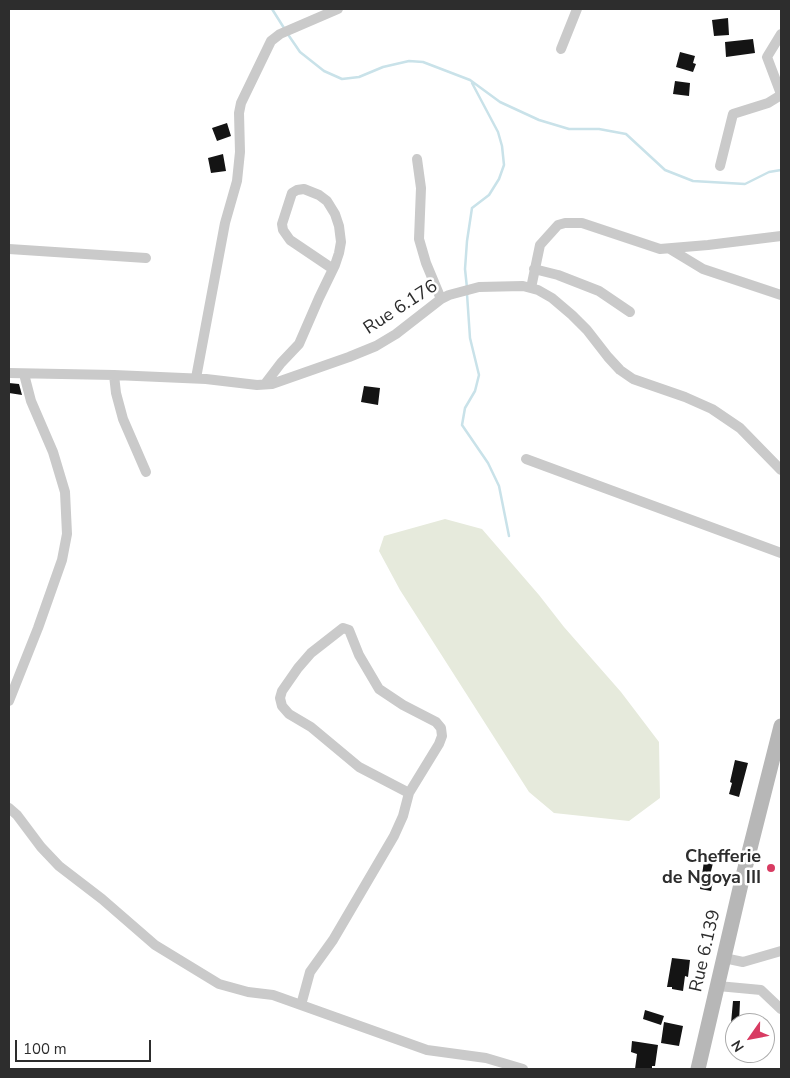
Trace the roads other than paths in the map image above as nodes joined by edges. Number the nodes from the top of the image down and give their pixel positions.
1 (338, 9) edge
2 (577, 9) edge
3 (781, 34) edge
4 (562, 48) dead end
5 (781, 94) edge
6 (417, 159) dead end
7 (720, 166) dead end
8 (781, 236) edge
9 (9, 249) edge
10 (670, 249) junction
11 (146, 258) dead end
12 (333, 269) junction
13 (534, 269) junction
14 (530, 288) junction
15 (781, 295) edge
16 (441, 298) junction
17 (630, 312) dead end
18 (9, 373) edge
19 (24, 374) junction
20 (114, 375) junction
21 (196, 378) junction
22 (265, 384) junction
23 (526, 459) dead end
24 (781, 470) edge
25 (146, 472) dead end
26 (781, 553) edge
27 (9, 701) edge
28 (781, 726) edge
29 (409, 792) junction
30 (9, 808) edge
31 (781, 951) edge
32 (724, 958) junction
33 (718, 986) junction
34 (301, 1005) junction
35 (781, 1009) edge
36 (523, 1069) edge
37 (698, 1069) edge

1 - 21 street
2 - 4 street
3 - 5 street
5 - 7 street
6 - 16 street
8 - 10 street
9 - 11 street
10 - 13 street
10 - 15 street
12 - 12 street
12 - 22 street
13 - 14 street
13 - 17 street
14 - 16 street, Rue 6.176
14 - 24 street, Rue 6.176
16 - 22 street, Rue 6.176
18 - 19 street, Rue 6.176
19 - 20 street, Rue 6.176
19 - 27 street
20 - 21 street, Rue 6.176
20 - 25 street
21 - 22 street, Rue 6.176
23 - 26 street
28 - 32 street, Rue 6.139
29 - 29 street
29 - 34 street
30 - 34 street
31 - 32 street
32 - 33 street, Rue 6.139
33 - 35 street
33 - 37 street, Rue 6.139
34 - 36 street

